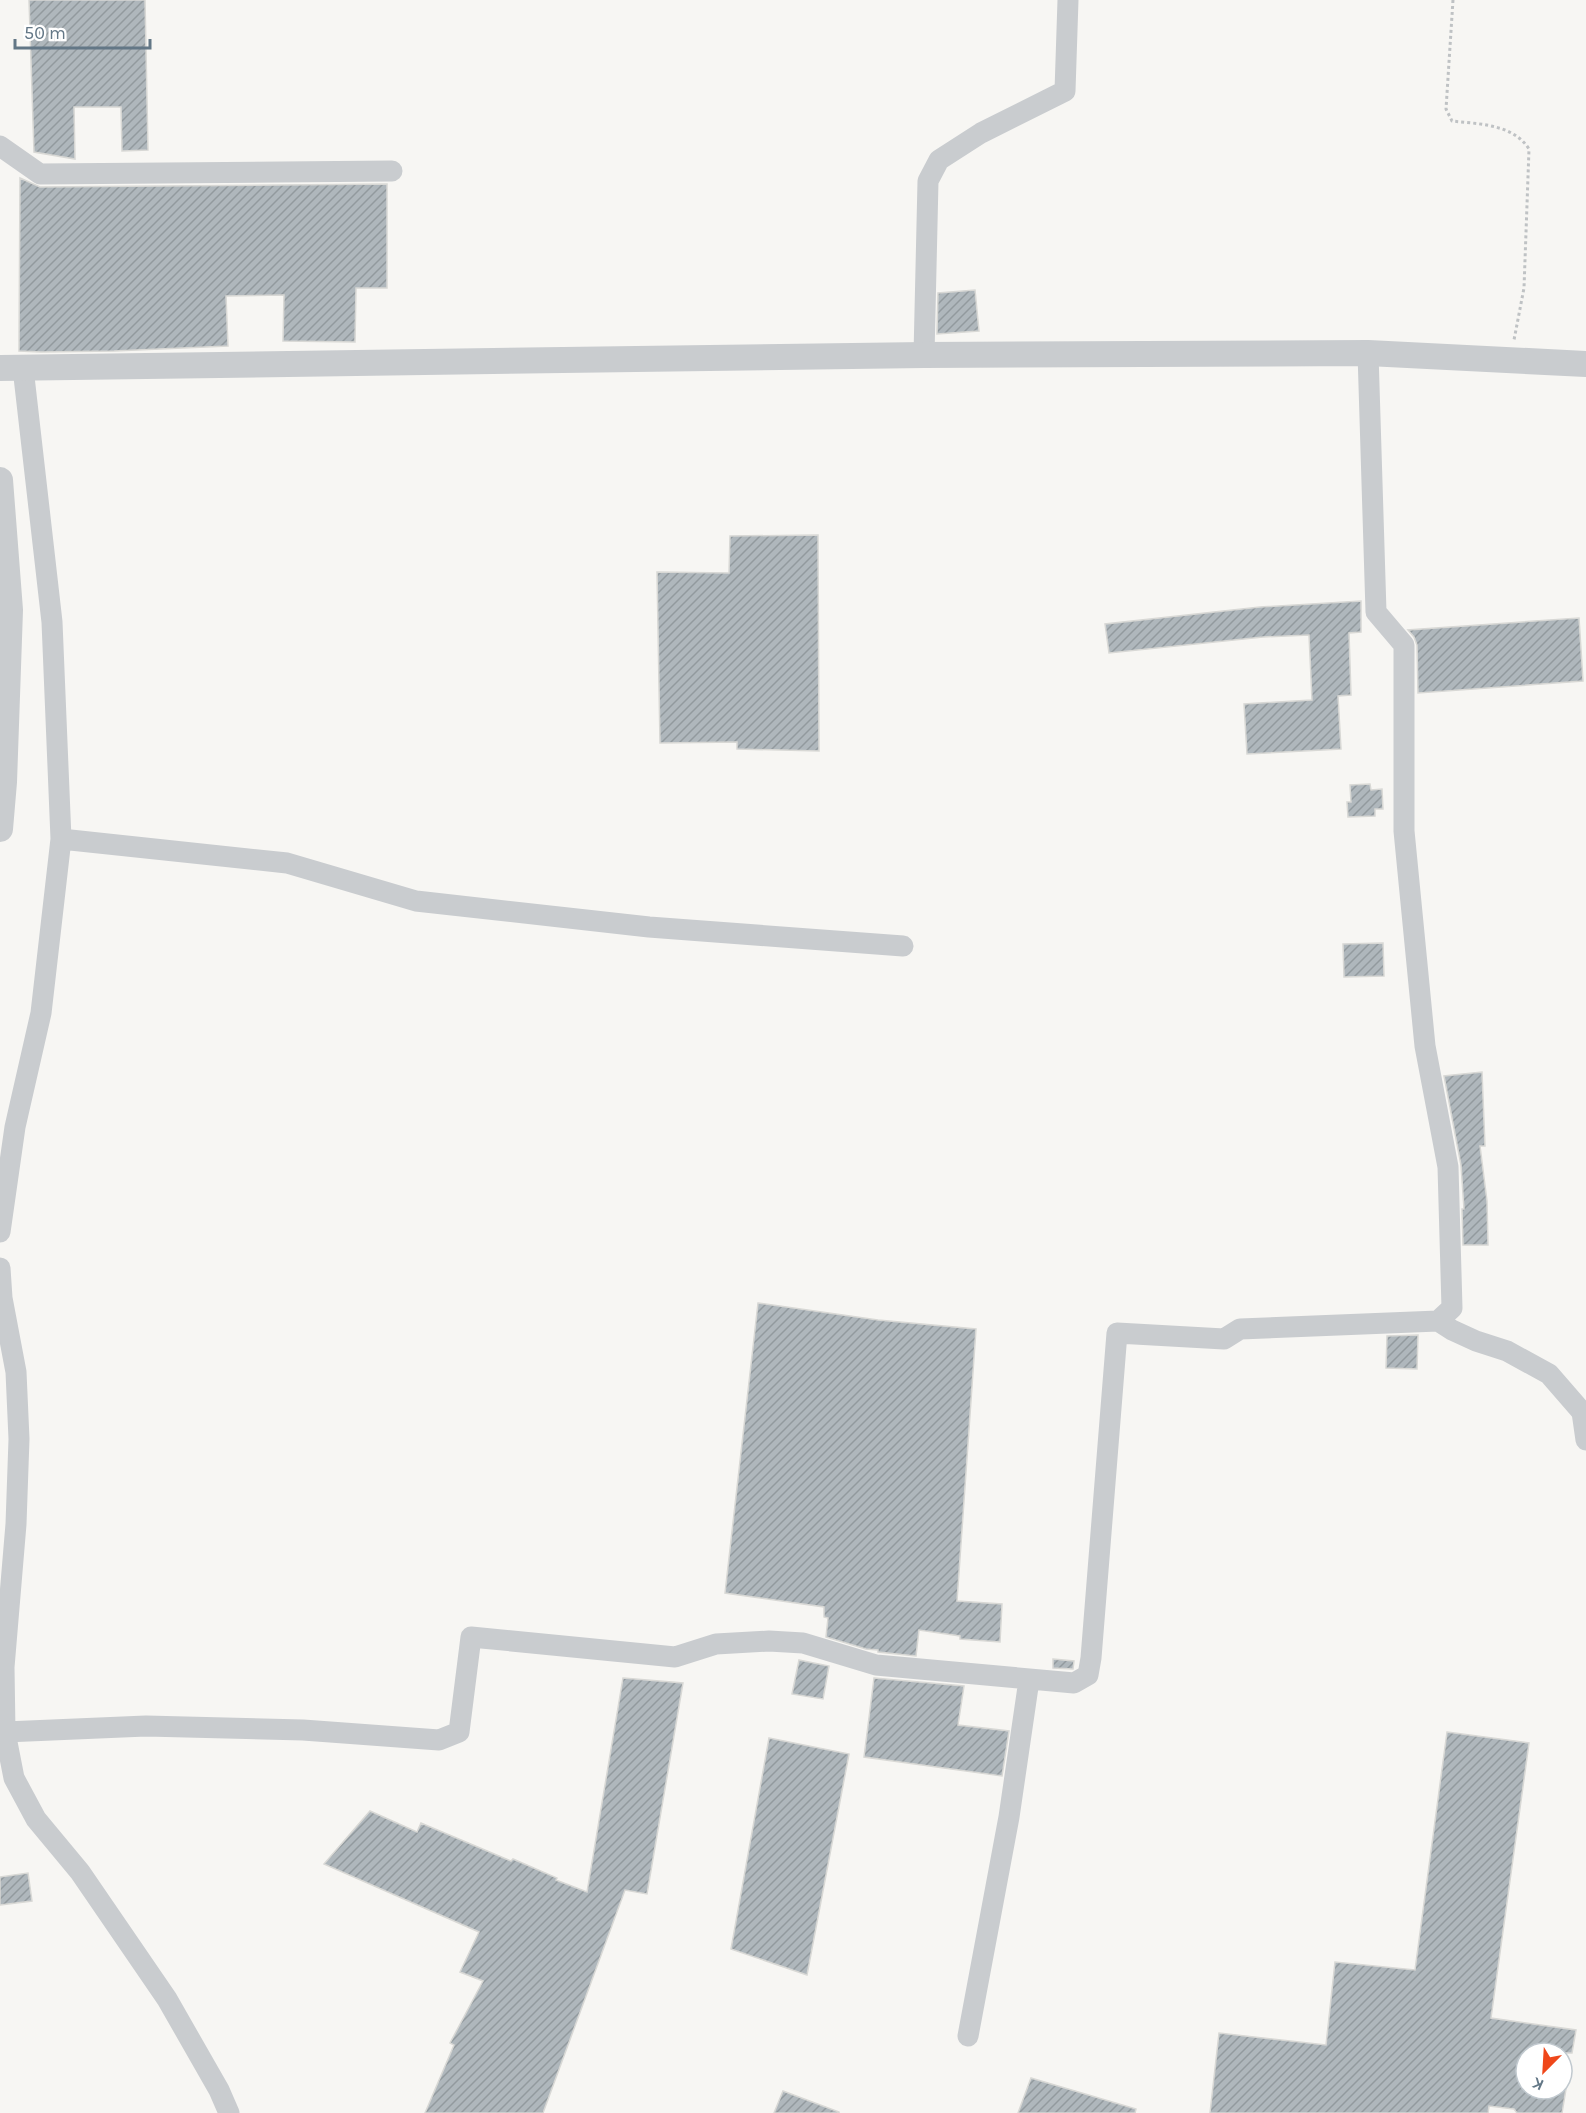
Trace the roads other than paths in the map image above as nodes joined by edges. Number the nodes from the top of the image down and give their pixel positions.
1 (1068, 0) edge
2 (0, 146) edge
3 (392, 171) dead end
4 (1368, 353) junction
5 (924, 355) junction
6 (1586, 364) edge
7 (12, 368) edge
8 (0, 480) edge
9 (0, 829) edge
10 (61, 839) junction
11 (903, 945) dead end
12 (0, 1232) edge
13 (0, 1268) edge
14 (1438, 1321) junction
15 (1586, 1440) edge
16 (1029, 1680) junction
17 (5, 1732) junction
18 (968, 2036) dead end
19 (229, 2113) edge

1 - 5 street
2 - 3 street
4 - 5 street
4 - 6 street
4 - 14 street
5 - 7 street
7 - 10 street
8 - 9 street
10 - 11 street
10 - 12 street
13 - 17 street
14 - 15 street
14 - 16 street
16 - 17 street
16 - 18 street
17 - 19 street

